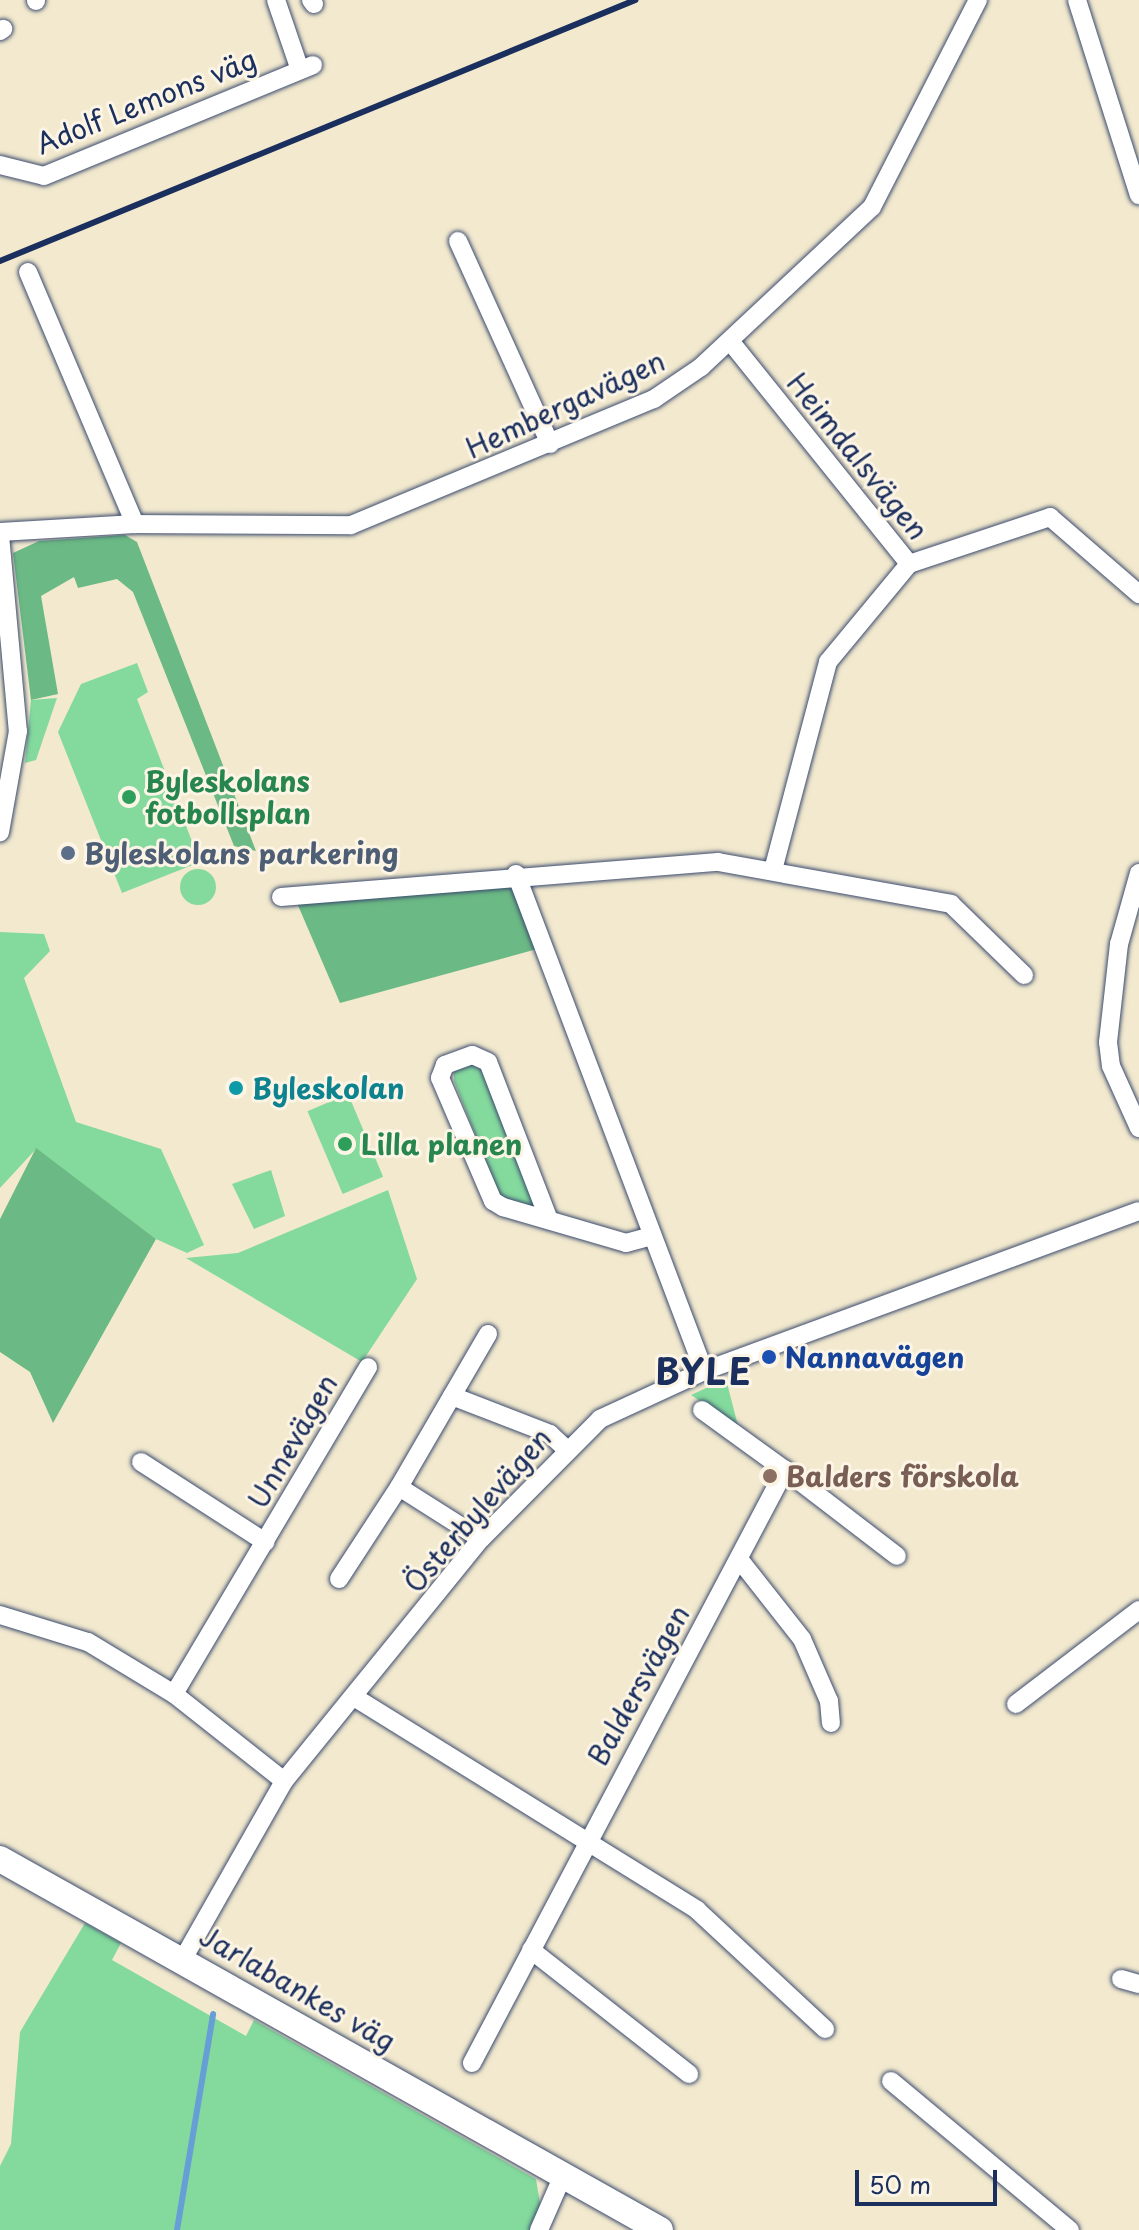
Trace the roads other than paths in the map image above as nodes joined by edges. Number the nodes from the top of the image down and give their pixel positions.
1 (276, 0) edge
2 (978, 0) edge
3 (1077, 0) edge
4 (0, 165) edge
5 (1139, 195) edge
6 (458, 241) dead end
7 (28, 272) dead end
8 (730, 341) junction
9 (550, 444) junction
10 (135, 524) junction
11 (0, 533) edge
12 (909, 564) junction
13 (1139, 594) edge
14 (0, 832) edge
15 (773, 870) junction
16 (1139, 873) edge
17 (516, 874) junction
18 (281, 897) dead end
19 (1024, 975) dead end
20 (1133, 1108) edge
21 (1139, 1128) edge
22 (1139, 1211) edge
23 (549, 1220) junction
24 (648, 1237) junction
25 (488, 1334) dead end
26 (368, 1367) dead end
27 (704, 1371) junction
28 (452, 1396) junction
29 (702, 1410) dead end
30 (565, 1448) junction
31 (141, 1462) dead end
32 (785, 1470) junction
33 (399, 1487) junction
34 (481, 1539) junction
35 (265, 1542) junction
36 (897, 1556) dead end
37 (739, 1559) junction
38 (339, 1579) dead end
39 (1139, 1610) edge
40 (0, 1615) edge
41 (174, 1694) junction
42 (354, 1697) junction
43 (1016, 1704) dead end
44 (831, 1723) dead end
45 (284, 1781) junction
46 (586, 1839) junction
47 (0, 1859) edge
48 (531, 1950) junction
49 (183, 1959) junction
50 (825, 2029) dead end
51 (472, 2063) dead end
52 (689, 2074) dead end
53 (891, 2081) dead end
54 (564, 2173) junction
55 (539, 2230) edge
56 (660, 2230) edge
57 (1070, 2230) edge

1 - 4 street, Adolf Lemons väg
2 - 8 street, Hembergavägen
3 - 5 street
6 - 9 street
7 - 10 street
8 - 9 street, Hembergavägen
8 - 12 street, Heimdalsvägen
9 - 10 street, Hembergavägen
10 - 11 street, Hembergavägen
11 - 14 street
12 - 13 street
12 - 15 street, Heimdalsvägen
15 - 17 street
15 - 19 street
16 - 20 street
17 - 18 street
17 - 24 street
20 - 21 street
22 - 27 street, Österbylevägen
23 - 23 street
23 - 24 street
24 - 27 street
25 - 28 street
26 - 35 street, Unnevägen
27 - 30 street, Österbylevägen
28 - 30 street
28 - 33 street
29 - 32 street
30 - 34 street, Österbylevägen
31 - 35 street, Unnevägen
32 - 36 street
32 - 37 street, Baldersvägen
33 - 34 street
33 - 38 street
34 - 42 street, Österbylevägen
35 - 41 street, Unnevägen
37 - 44 street
37 - 46 street, Baldersvägen
39 - 43 street
40 - 41 street
41 - 45 street
42 - 45 street, Österbylevägen
42 - 46 street
45 - 49 street, Österbylevägen
46 - 48 street, Baldersvägen
46 - 50 street
47 - 49 main road, Jarlabankes väg
48 - 51 street, Baldersvägen
48 - 52 street
49 - 54 main road, Jarlabankes väg
53 - 57 street
54 - 55 street
54 - 56 main road, Jarlabankes väg

